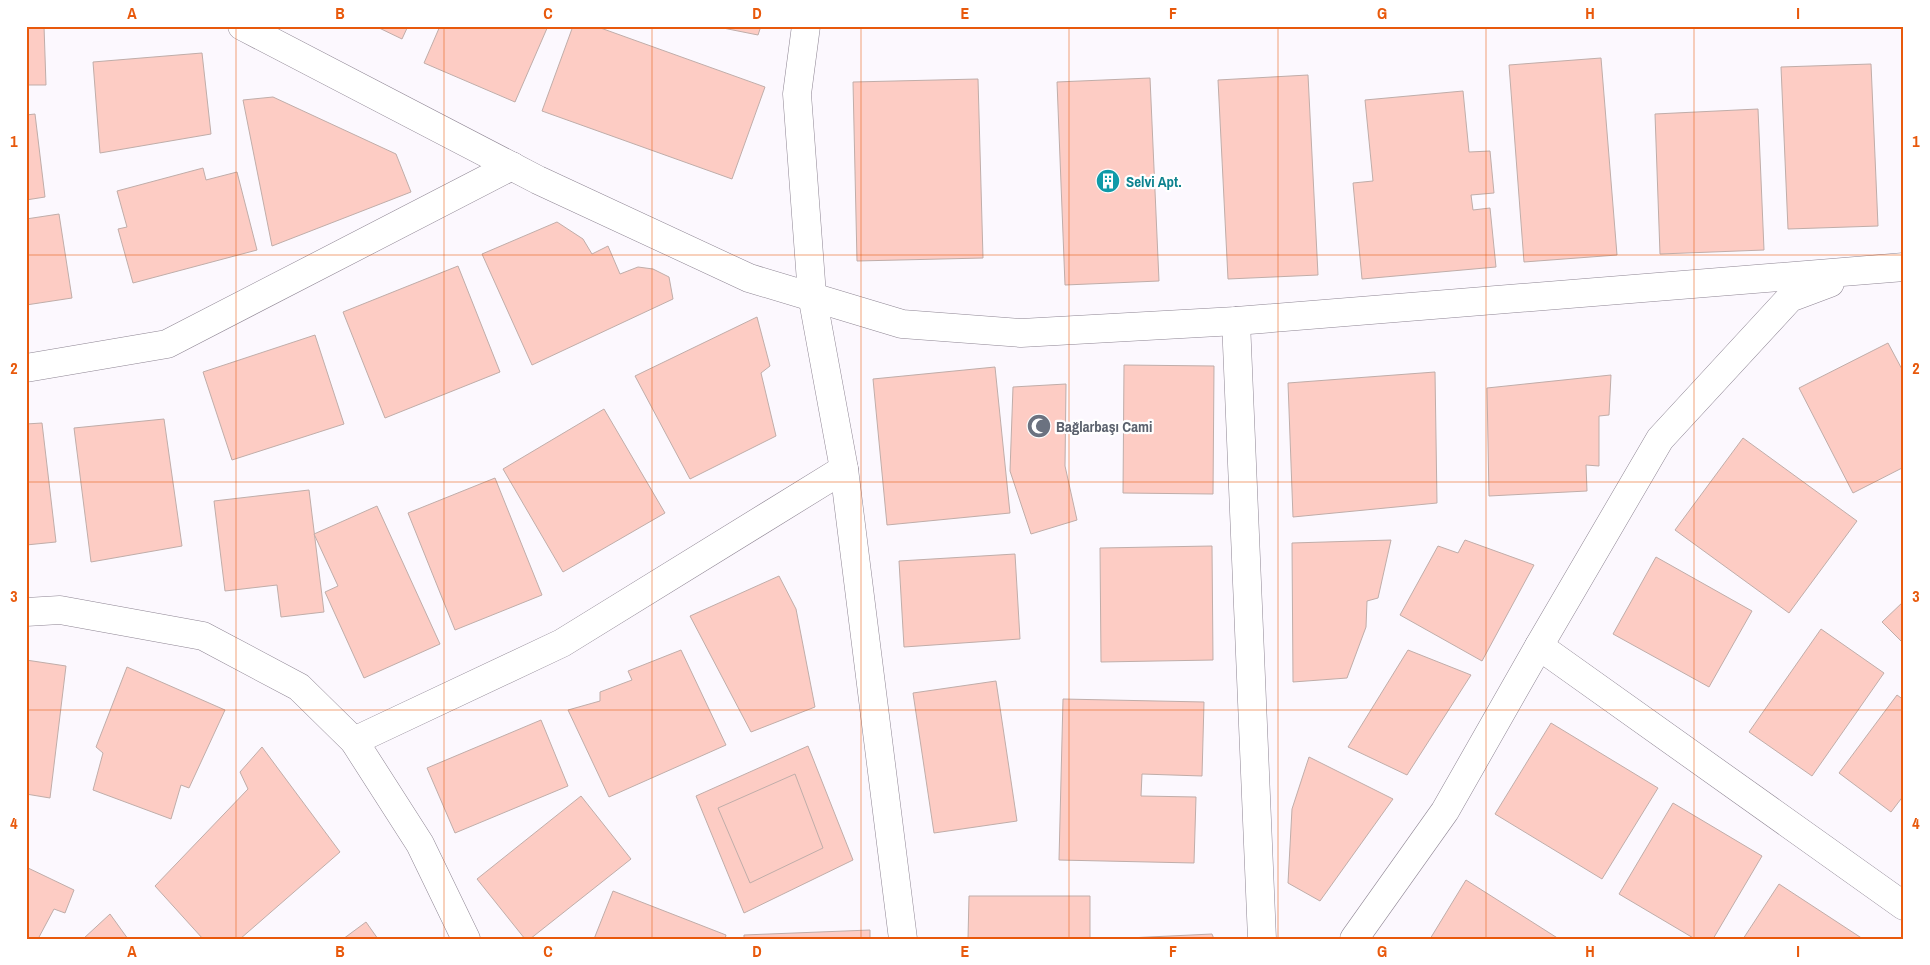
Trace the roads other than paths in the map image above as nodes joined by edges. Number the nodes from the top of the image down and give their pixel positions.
1 (242, 26) edge
2 (806, 26) edge
3 (512, 166) junction
4 (1904, 268) edge
5 (1859, 271) junction
6 (812, 296) junction
7 (1236, 321) junction
8 (26, 368) edge
9 (844, 468) junction
10 (26, 612) edge
11 (1538, 646) junction
12 (354, 741) junction
13 (1904, 906) edge
14 (466, 939) edge
15 (903, 939) edge
16 (1262, 939) edge
17 (1354, 939) edge

1 - 3 street
2 - 6 street
3 - 6 street
3 - 8 street
4 - 5 street
5 - 7 street
5 - 11 street
6 - 7 street
6 - 9 street
7 - 16 street
9 - 12 street
9 - 15 street
10 - 12 street
11 - 13 street
11 - 17 street
12 - 14 street

